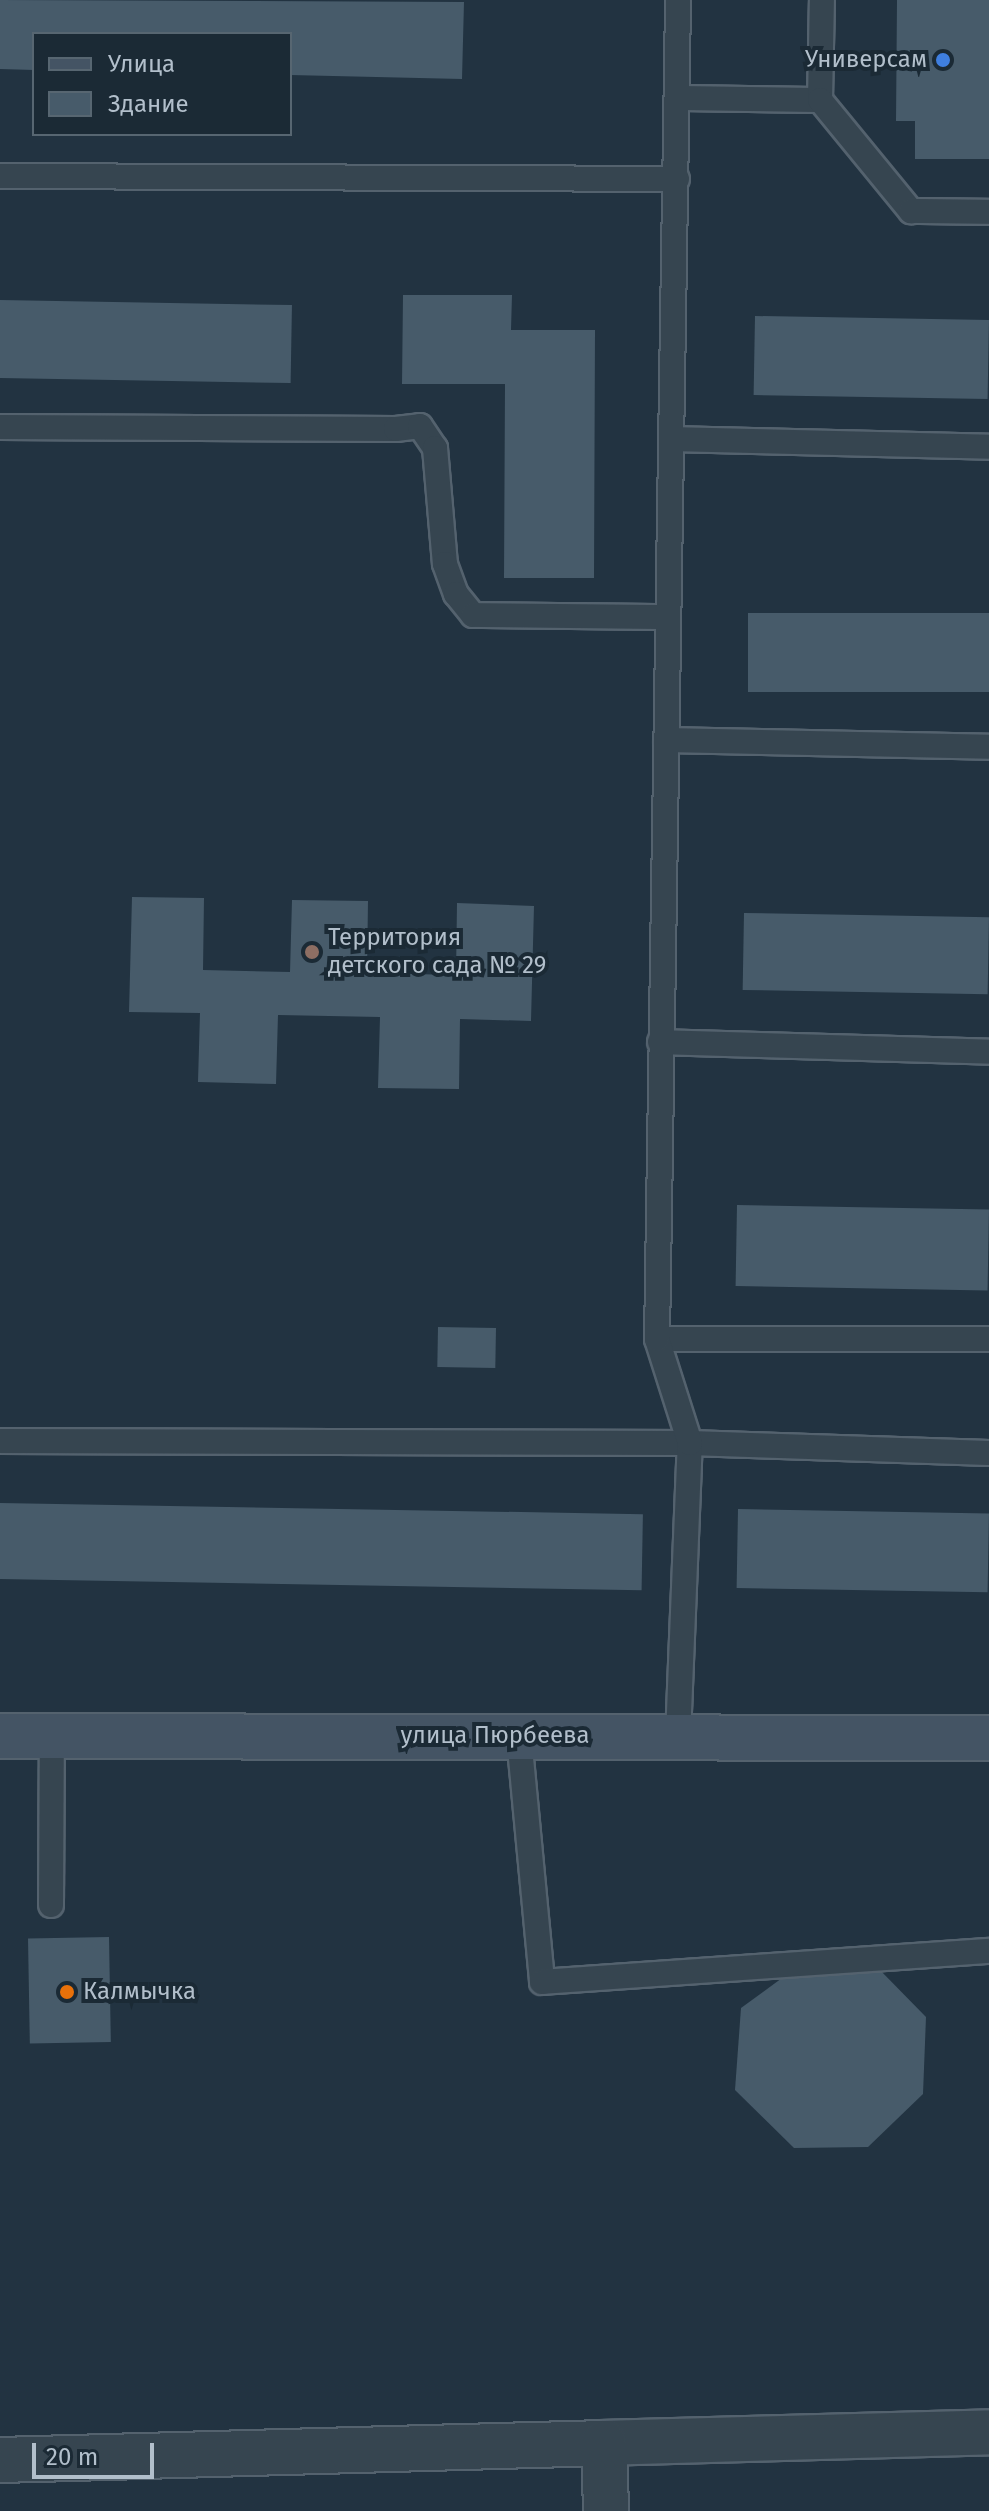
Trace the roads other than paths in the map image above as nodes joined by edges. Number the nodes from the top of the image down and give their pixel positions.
1 (678, 0) edge
2 (822, 0) edge
3 (677, 98) junction
4 (820, 100) junction
5 (0, 176) edge
6 (677, 179) junction
7 (989, 212) edge
8 (0, 427) edge
9 (672, 439) junction
10 (989, 447) edge
11 (668, 617) junction
12 (666, 740) junction
13 (989, 747) edge
14 (660, 1042) junction
15 (989, 1052) edge
16 (657, 1339) junction
17 (989, 1339) edge
18 (1, 1441) edge
19 (690, 1443) junction
20 (989, 1453) edge
21 (0, 1736) edge
22 (52, 1736) junction
23 (519, 1737) junction
24 (678, 1737) junction
25 (989, 1738) edge
26 (51, 1905) dead end
27 (989, 1951) edge
28 (989, 2432) edge
29 (604, 2443) junction
30 (0, 2460) edge
31 (606, 2511) edge

1 - 3 lane
2 - 4 lane
3 - 4 lane
3 - 6 lane
4 - 7 lane
5 - 6 lane
6 - 9 lane
8 - 11 lane
9 - 10 lane
9 - 11 lane
11 - 12 lane
12 - 13 lane
12 - 14 lane
14 - 15 lane
14 - 16 lane
16 - 17 lane
16 - 19 lane
18 - 19 lane
19 - 20 lane
19 - 24 lane
21 - 22 main road, улица Пюрбеева
22 - 23 main road, улица Пюрбеева
22 - 26 lane
23 - 24 main road, улица Пюрбеева
23 - 27 lane
24 - 25 main road, улица Пюрбеева
28 - 29 street
29 - 30 street
29 - 31 street

